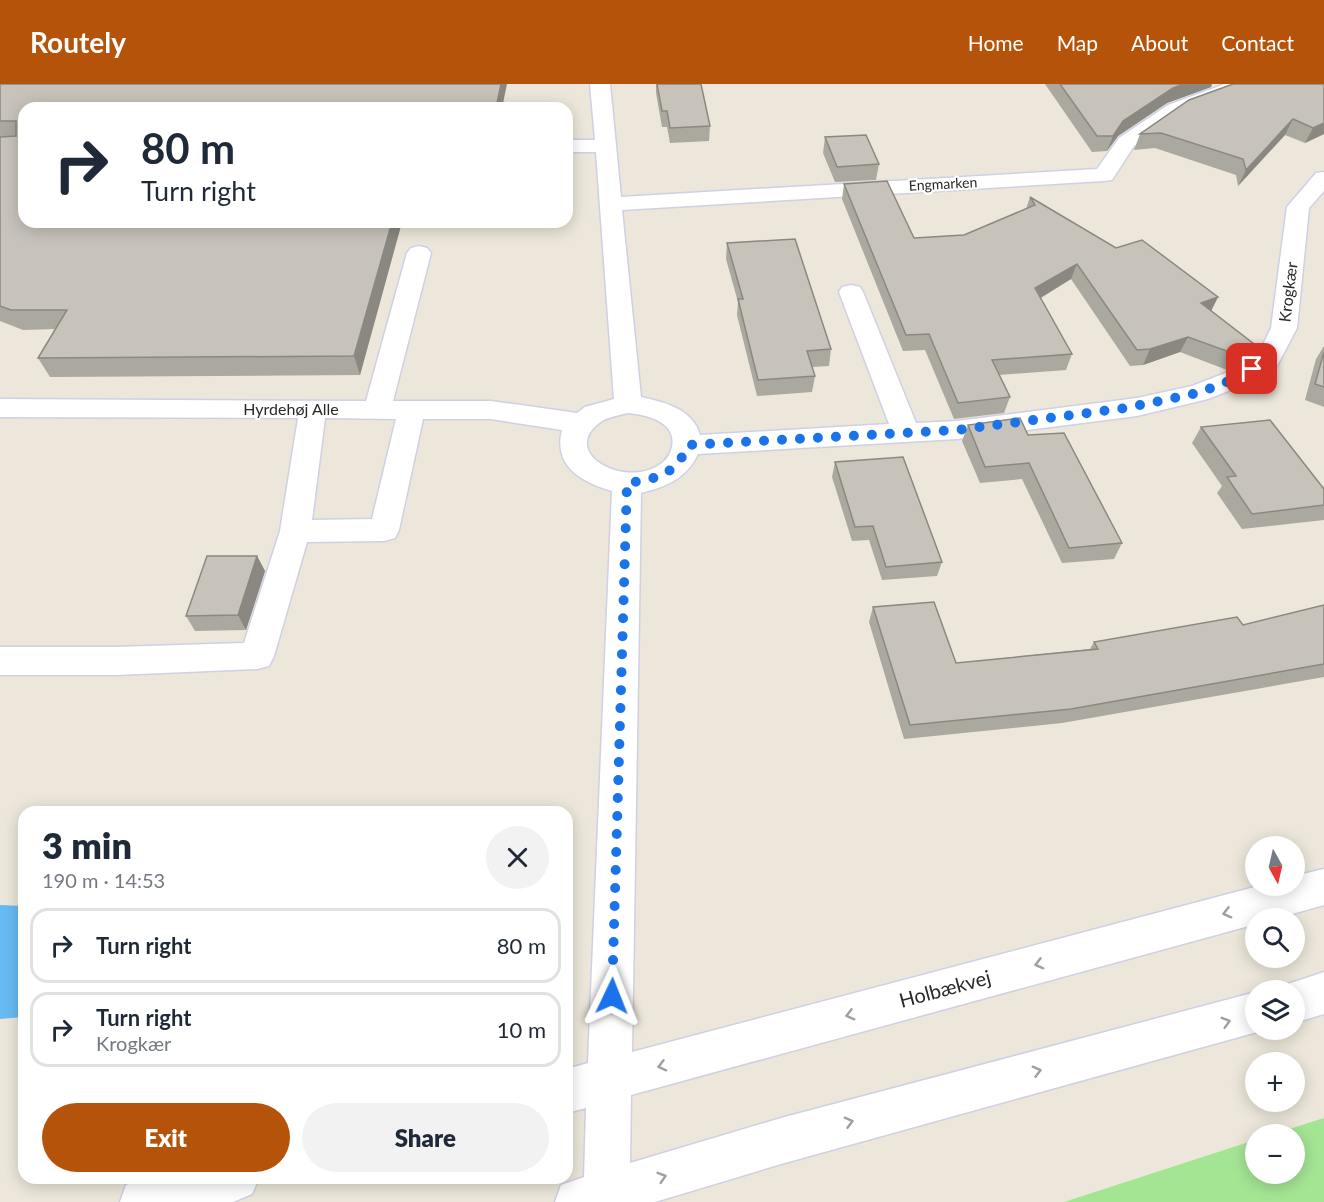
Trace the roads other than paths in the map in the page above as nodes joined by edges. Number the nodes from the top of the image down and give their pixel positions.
1 (600, 84) edge
2 (1243, 84) edge
3 (573, 146) edge
4 (606, 146) junction
5 (1324, 178) edge
6 (612, 204) junction
7 (419, 253) dead end
8 (851, 292) dead end
9 (628, 404) junction
10 (0, 408) edge
11 (313, 409) junction
12 (377, 409) junction
13 (411, 409) junction
14 (580, 423) junction
15 (906, 433) junction
16 (688, 445) junction
17 (627, 483) junction
18 (295, 531) junction
19 (0, 661) edge
20 (1324, 887) edge
21 (1324, 993) edge
22 (1305, 999) edge
23 (1245, 1016) edge
24 (610, 1080) junction
25 (573, 1089) edge
26 (213, 1184) edge
27 (596, 1199) edge
28 (143, 1202) edge

1 - 4 street
2 - 6 street, Engmarken
3 - 4 street
4 - 6 street
5 - 15 street, Krogkær
6 - 9 street
7 - 12 street
8 - 15 street
9 - 14 street
9 - 16 street
10 - 11 street, Hyrdehøj Alle
11 - 12 street, Hyrdehøj Alle
11 - 18 street
12 - 13 street, Hyrdehøj Alle
13 - 14 street, Hyrdehøj Alle
13 - 18 street
14 - 17 street
15 - 16 street, Krogkær
16 - 17 street
17 - 24 street
18 - 19 street
20 -> 24 street, Holbækvej
21 - 22 street
27 -> 23 street
24 - 25 street, Holbækvej
24 - 27 street
26 - 28 street

